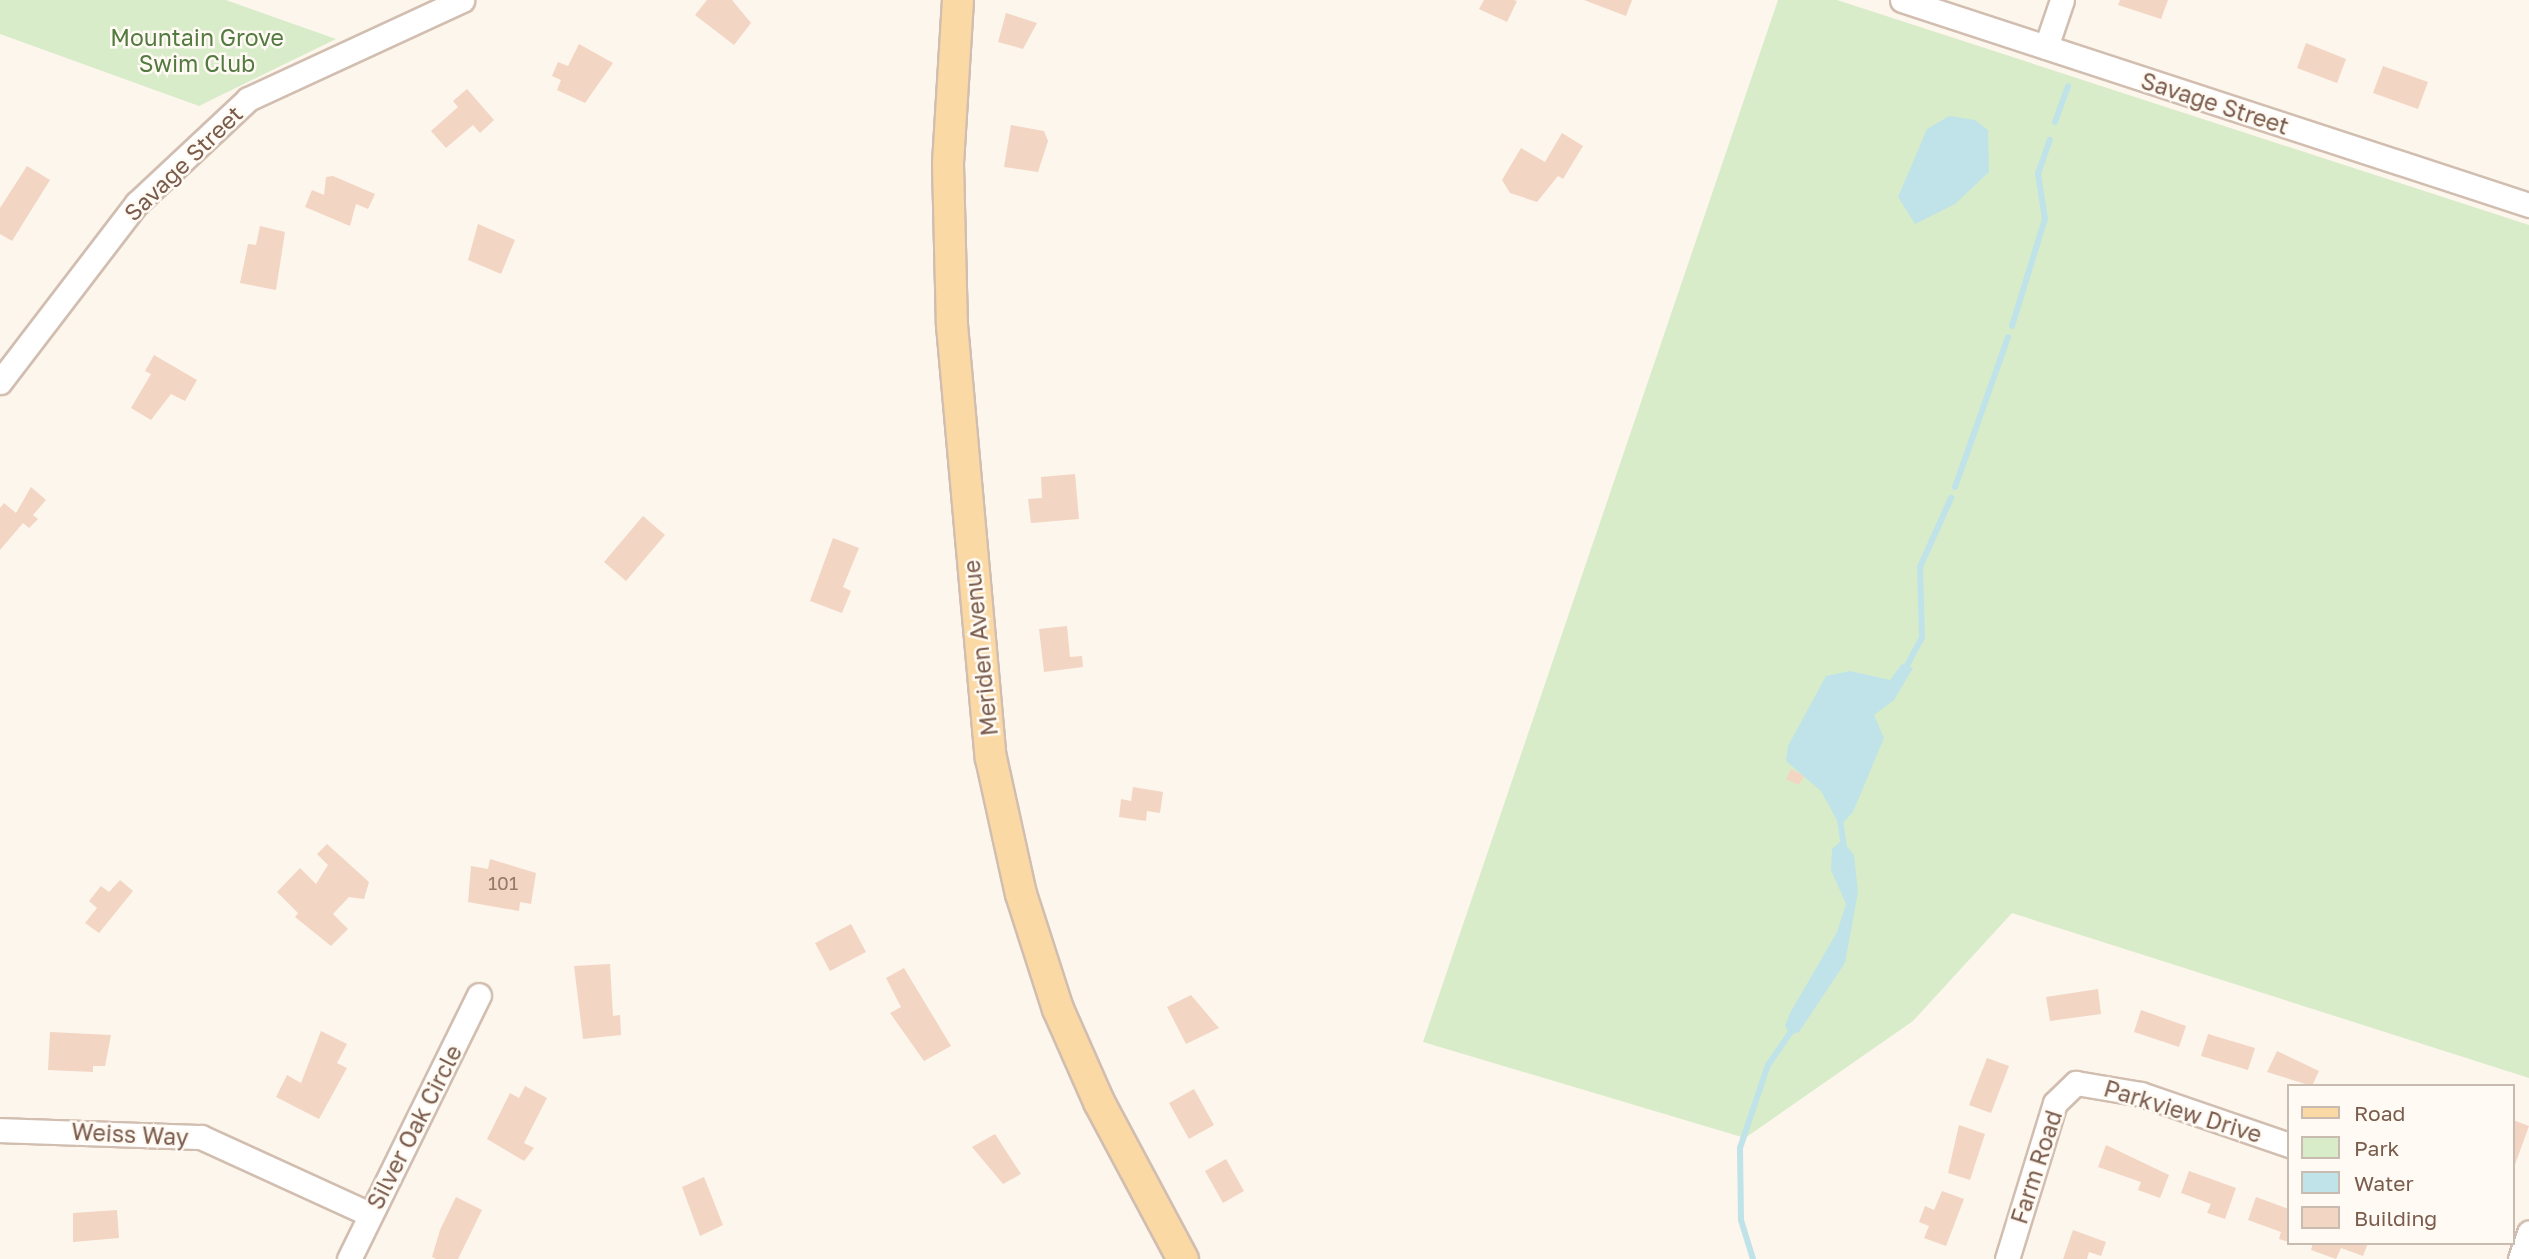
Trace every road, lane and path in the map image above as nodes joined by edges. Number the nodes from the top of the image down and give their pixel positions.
1 (462, 0) edge
2 (958, 0) edge
3 (1902, 0) edge
4 (2062, 0) edge
5 (2046, 47) junction
6 (2529, 205) edge
7 (0, 382) edge
8 (480, 995) dead end
9 (2076, 1083) joint
10 (0, 1130) edge
11 (2288, 1145) edge
12 (369, 1214) junction
13 (2529, 1231) edge
14 (349, 1259) edge
15 (1183, 1259) edge
16 (2007, 1259) edge
17 (2520, 1259) edge

1 - 7 street, Savage Street
2 - 15 main road, Meriden Avenue
3 - 5 street, Savage Street
4 - 5 street
5 - 6 street, Savage Street
8 - 12 street, Silver Oak Circle
9 - 11 street, Parkview Drive
9 - 16 street, Farm Road
10 - 12 street, Weiss Way
12 - 14 street, Silver Oak Circle
13 - 17 street

